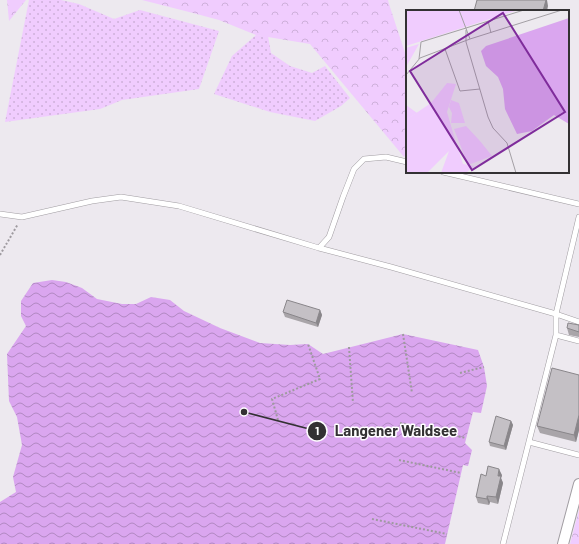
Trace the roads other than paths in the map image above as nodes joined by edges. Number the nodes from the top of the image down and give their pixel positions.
1 (406, 162) edge
2 (447, 173) edge
3 (579, 204) edge
4 (0, 214) edge
5 (579, 217) edge
6 (319, 248) junction
7 (556, 314) junction
8 (579, 322) edge
9 (556, 335) junction
10 (579, 341) edge
11 (529, 442) junction
12 (579, 456) edge
13 (579, 484) edge
14 (503, 544) edge
15 (563, 544) edge

1 - 6 lane
2 - 3 lane
4 - 6 lane
5 - 7 lane
6 - 7 lane
7 - 8 lane
7 - 9 lane
9 - 10 lane
9 - 11 lane
11 - 12 lane
11 - 14 lane
13 - 15 street

